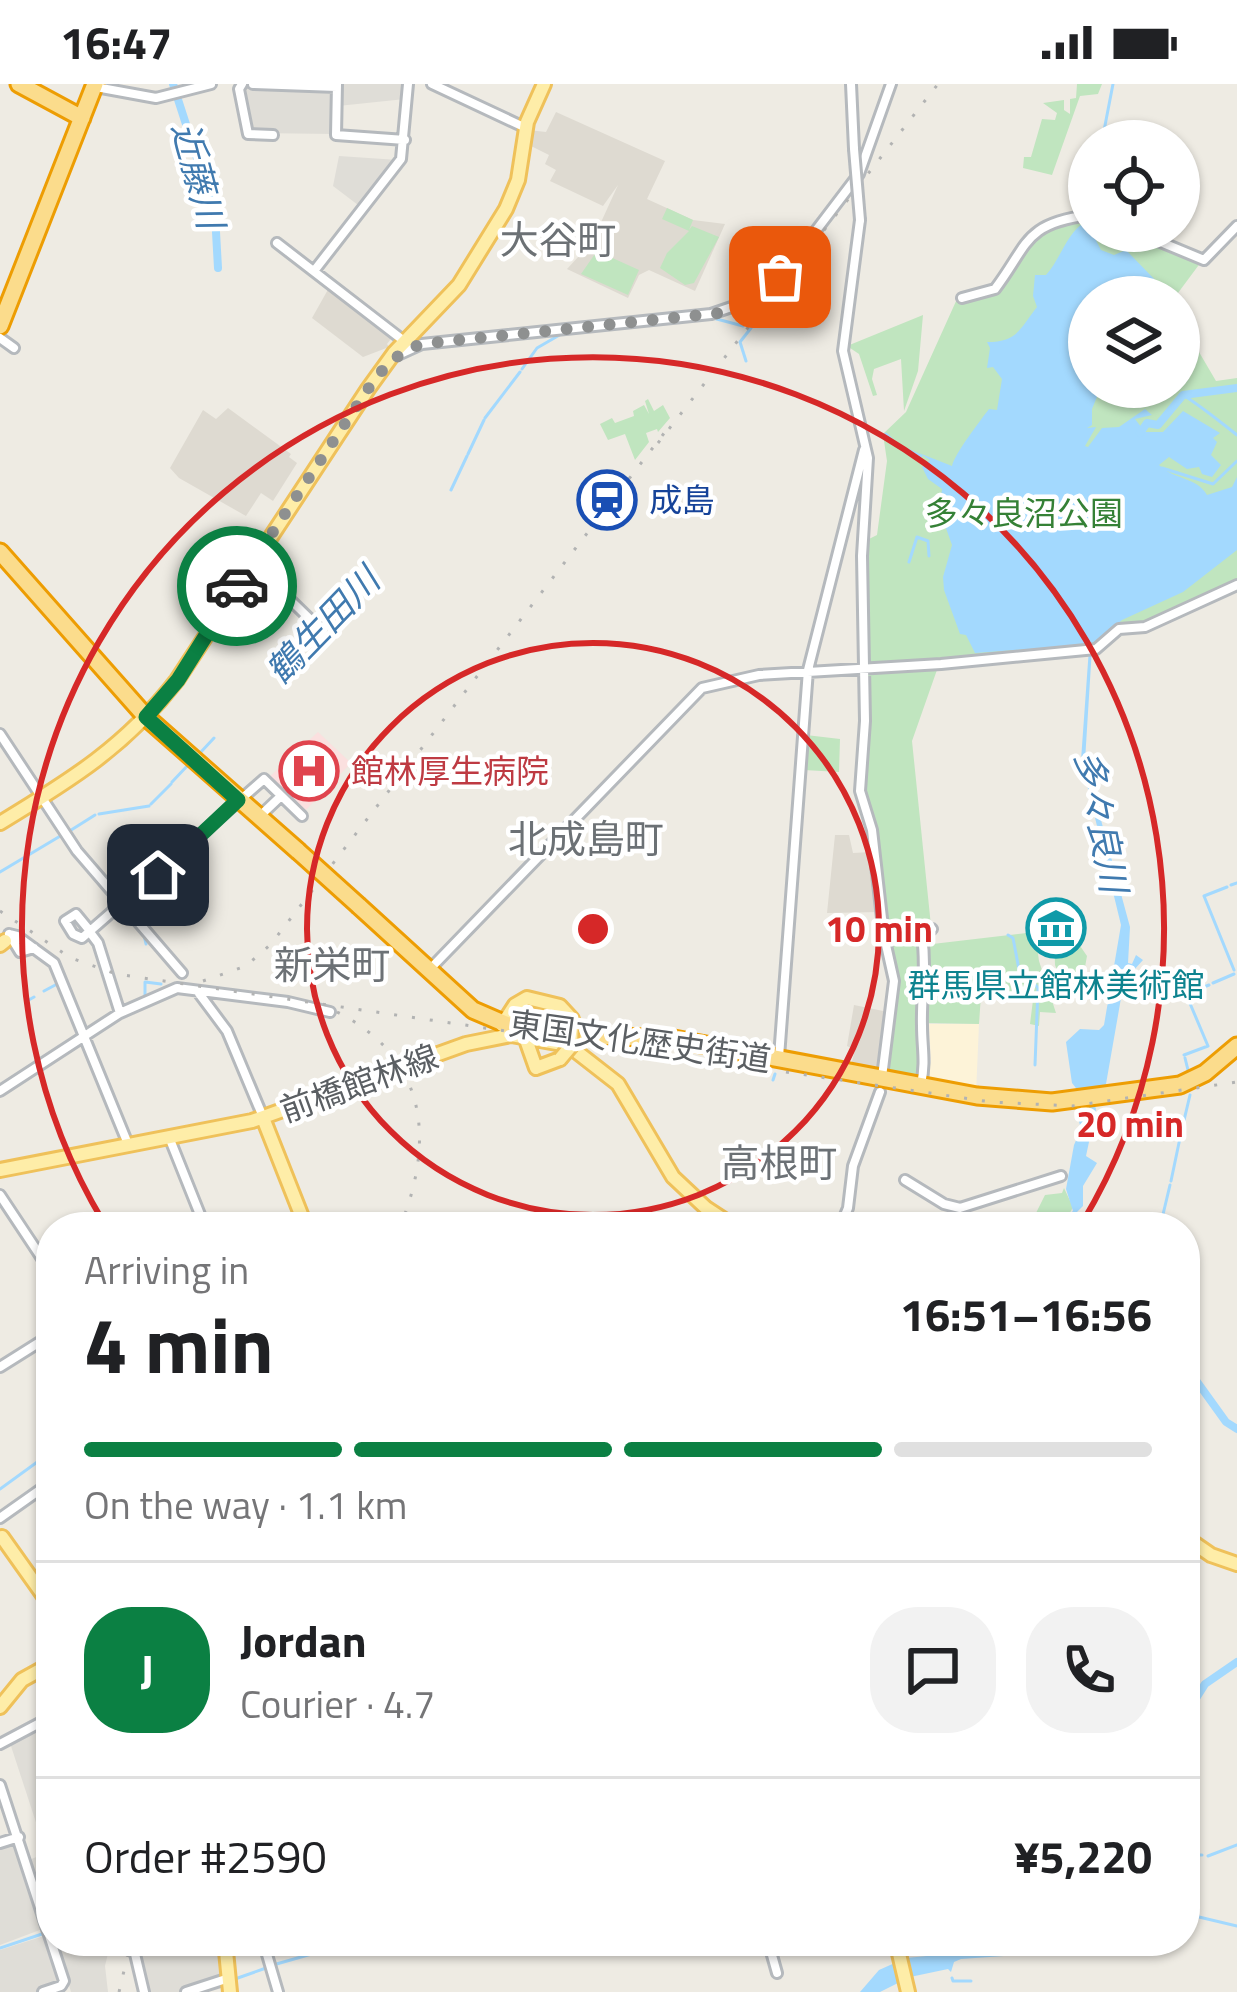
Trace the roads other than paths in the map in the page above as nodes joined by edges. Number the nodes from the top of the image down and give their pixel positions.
1 (23, 84) edge
2 (211, 84) edge
3 (242, 84) edge
4 (253, 84) edge
5 (408, 84) edge
6 (432, 84) edge
7 (544, 84) edge
8 (851, 84) edge
9 (891, 84) edge
10 (94, 85) edge
11 (337, 86) edge
12 (80, 117) junction
13 (526, 128) junction
14 (272, 134) dead end
15 (405, 140) junction
16 (1068, 220) edge
17 (1237, 226) edge
18 (277, 243) dead end
19 (1185, 252) edge
20 (314, 271) junction
21 (962, 298) dead end
22 (0, 322) edge
23 (0, 338) edge
24 (405, 341) junction
25 (14, 347) dead end
26 (389, 361) junction
27 (867, 446) junction
28 (0, 552) edge
29 (1237, 585) edge
30 (278, 589) dead end
31 (316, 625) dead end
32 (864, 668) junction
33 (808, 672) junction
34 (146, 717) junction
35 (0, 735) edge
36 (281, 796) junction
37 (40, 797) junction
38 (238, 800) junction
39 (302, 816) dead end
40 (259, 818) junction
41 (0, 821) edge
42 (123, 904) junction
43 (932, 929) dead end
44 (7, 940) edge
45 (429, 970) junction
46 (182, 973) dead end
47 (198, 992) dead end
48 (330, 1012) dead end
49 (120, 1013) junction
50 (502, 1025) junction
51 (85, 1034) junction
52 (525, 1037) junction
53 (1237, 1046) edge
54 (779, 1059) junction
55 (881, 1085) junction
56 (920, 1086) junction
57 (0, 1090) edge
58 (263, 1118) junction
59 (169, 1137) junction
60 (128, 1146) junction
61 (0, 1170) edge
62 (1061, 1176) dead end
63 (905, 1180) dead end
64 (0, 1195) edge
65 (200, 1212) edge
66 (300, 1212) edge
67 (712, 1212) edge
68 (846, 1212) edge
69 (36, 1249) edge
70 (36, 1344) edge
71 (0, 1366) edge
72 (36, 1493) edge
73 (0, 1518) edge
74 (1, 1535) edge
75 (1200, 1548) edge
76 (1237, 1564) edge
77 (36, 1583) edge
78 (36, 1672) edge
79 (0, 1707) edge
80 (36, 1727) edge
81 (0, 1745) edge
82 (0, 1781) edge
83 (18, 1837) junction
84 (0, 1843) edge
85 (36, 1890) edge
86 (36, 1893) edge
87 (56, 1956) edge
88 (58, 1956) edge
89 (135, 1956) edge
90 (228, 1956) edge
91 (267, 1956) edge
92 (772, 1956) edge
93 (900, 1956) edge
94 (777, 1973) dead end
95 (231, 1987) edge
96 (908, 1989) edge
97 (47, 1992) edge
98 (144, 1992) edge
99 (186, 1992) edge
100 (278, 1992) edge

1 - 12 highway
2 - 10 street
3 - 14 street
4 - 11 street
5 - 15 street
6 - 13 street
7 - 13 main road
8 - 27 street, bridge
9 - 26 street
10 - 12 highway
11 - 15 street
12 - 22 highway
13 - 24 main road
15 - 20 street
16 - 21 street
17 - 19 street
18 - 20 street
20 - 24 street
23 - 25 street
24 - 26 main road
26 - 34 main road
27 - 32 street
27 - 33 street
28 - 34 highway, 東国文化歴史街道
29 - 32 street
30 - 31 street
32 - 33 street
32 - 55 street
33 - 45 street
33 - 54 street
34 - 37 main road
34 - 38 highway, 東国文化歴史街道
35 - 37 street
36 - 38 street
36 - 39 street
36 - 40 street
37 - 41 main road
37 - 42 street
38 - 40 highway, 東国文化歴史街道
38 - 42 street
40 - 45 highway, 東国文化歴史街道, bridge
42 - 46 street
42 - 49 street
43 - 56 street
44 - 51 street
45 - 50 highway, 東国文化歴史街道
47 - 58 street
48 - 49 street
49 - 51 street
50 - 52 main road, bridge
50 - 54 highway, 東国文化歴史街道
51 - 57 street
51 - 60 street
52 - 58 main road, 前橋館林線
52 - 67 main road
53 - 56 highway, 東国文化歴史街道
54 - 55 highway, 東国文化歴史街道
55 - 56 highway, 東国文化歴史街道
55 - 68 street
58 - 59 main road, 前橋館林線
58 - 66 main road
59 - 60 main road, 前橋館林線
59 - 65 street
60 - 61 main road, 前橋館林線
62 - 63 street
64 - 69 street
70 - 71 street
72 - 73 street
74 - 77 main road
75 - 76 main road
78 - 79 main road
80 - 81 street
82 - 83 street
83 - 84 street
83 - 85 street
83 - 86 street
87 - 97 street
88 - 97 street
89 - 98 street
90 - 95 main road
91 - 100 street
92 - 94 street
93 - 96 main road
95 - 99 street

